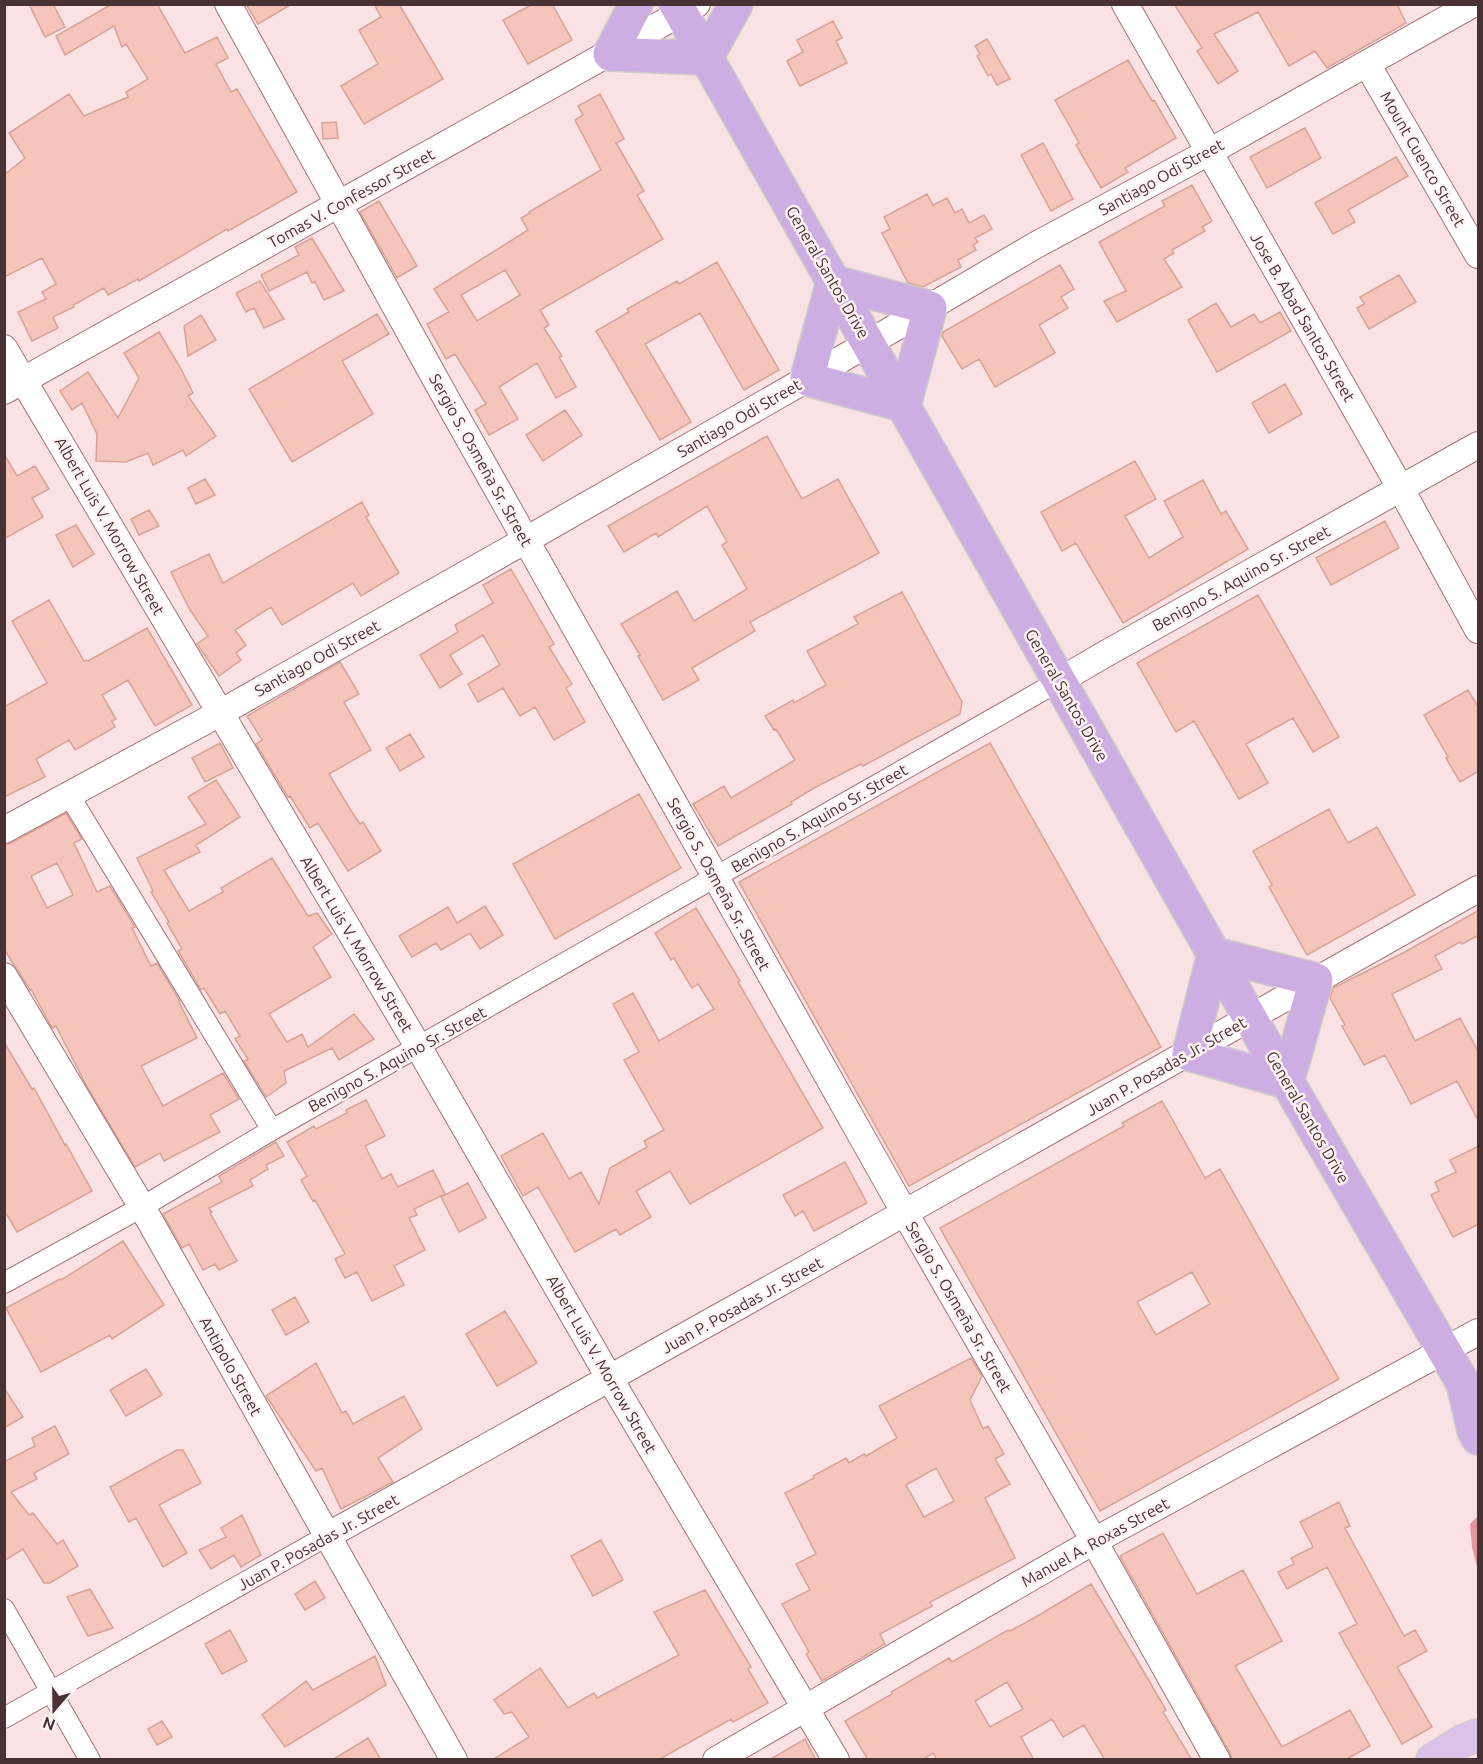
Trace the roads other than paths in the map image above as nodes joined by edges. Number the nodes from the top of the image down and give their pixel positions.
1 (228, 4) edge
2 (636, 4) edge
3 (736, 4) edge
4 (1125, 4) edge
5 (1473, 4) edge
6 (685, 8) edge
7 (610, 54) junction
8 (706, 58) junction
9 (1367, 63) junction
10 (1209, 152) junction
11 (338, 205) junction
12 (1479, 255) edge
13 (833, 282) junction
14 (930, 308) junction
15 (868, 343) junction
16 (4, 348) edge
17 (807, 379) junction
18 (14, 386) edge
19 (904, 405) junction
20 (1479, 445) edge
21 (1401, 489) junction
22 (526, 540) junction
23 (1479, 630) edge
24 (1059, 681) junction
25 (220, 713) junction
26 (69, 795) junction
27 (4, 830) edge
28 (716, 877) junction
29 (1479, 889) edge
30 (1214, 954) junction
31 (4, 976) edge
32 (1316, 980) junction
33 (1250, 1018) junction
34 (419, 1048) junction
35 (1189, 1054) junction
36 (1287, 1082) junction
37 (272, 1130) junction
38 (142, 1207) junction
39 (905, 1214) junction
40 (4, 1283) edge
41 (1479, 1332) edge
42 (1445, 1352) junction
43 (610, 1379) junction
44 (1471, 1392) edge
45 (1479, 1438) edge
46 (327, 1536) junction
47 (1094, 1541) junction
48 (4, 1609) edge
49 (52, 1692) junction
50 (806, 1708) junction
51 (4, 1718) edge
52 (1473, 1733) edge
53 (90, 1760) edge
54 (454, 1760) edge
55 (716, 1760) edge
56 (836, 1760) edge
57 (1217, 1760) edge
58 (1432, 1760) edge

1 - 11 street, Sergio S. Osmeña Sr. Street
2 - 7 highway
3 - 8 highway
4 - 10 street, Jose B. Abad Santos Street
5 - 9 street, Santiago Odi Street
6 - 7 street, Tomas V. Confessor Street
6 - 8 highway, General Santos Drive
7 - 8 highway
7 - 11 street, Tomas V. Confessor Street
8 - 13 highway, General Santos Drive
9 - 10 street, Santiago Odi Street
9 - 12 street, Mount Cuenco Street
10 - 14 street, Santiago Odi Street
10 - 21 street, Jose B. Abad Santos Street
11 - 18 street, Tomas V. Confessor Street
11 - 22 street, Sergio S. Osmeña Sr. Street
13 - 14 highway
13 - 15 highway, General Santos Drive
13 - 17 highway
14 - 15 street, Santiago Odi Street
14 - 19 highway
15 - 17 street, Santiago Odi Street
15 - 19 highway, General Santos Drive
16 - 18 street, Albert Luis V. Morrow Street
17 - 19 highway
17 - 22 street, Santiago Odi Street
18 - 25 street, Albert Luis V. Morrow Street
19 - 24 highway, General Santos Drive
20 - 21 street, Benigno S. Aquino Sr. Street
21 - 23 street, Jose B. Abad Santos Street
21 - 24 street, Benigno S. Aquino Sr. Street
22 - 25 street, Santiago Odi Street
22 - 28 street, Sergio S. Osmeña Sr. Street
24 - 28 street, Benigno S. Aquino Sr. Street
24 - 30 highway, General Santos Drive
25 - 26 street, Santiago Odi Street
25 - 34 street, Albert Luis V. Morrow Street
26 - 27 street, Santiago Odi Street
26 - 37 street
28 - 34 street, Benigno S. Aquino Sr. Street
28 - 39 street, Sergio S. Osmeña Sr. Street
29 - 32 street, Juan P. Posadas Jr. Street
30 - 32 highway
30 - 33 highway, General Santos Drive
30 - 35 highway
31 - 38 street, Antipolo Street
32 - 33 street, Juan P. Posadas Jr. Street
32 - 36 highway
33 - 35 street, Juan P. Posadas Jr. Street
33 - 36 highway, General Santos Drive
34 - 37 street, Benigno S. Aquino Sr. Street
34 - 43 street, Albert Luis V. Morrow Street
35 - 36 highway
35 - 39 street, Juan P. Posadas Jr. Street
36 - 42 highway, General Santos Drive
37 - 38 street, Benigno S. Aquino Sr. Street
38 - 40 street, Benigno S. Aquino Sr. Street
38 - 46 street, Antipolo Street
39 - 43 street, Juan P. Posadas Jr. Street
39 - 47 street, Sergio S. Osmeña Sr. Street
41 - 42 street, Manuel A. Roxas Street
42 - 44 highway, General Santos Drive
42 - 47 street, Manuel A. Roxas Street
43 - 46 street, Juan P. Posadas Jr. Street
43 - 50 street, Albert Luis V. Morrow Street
44 - 45 highway, General Santos Drive
46 - 49 street, Juan P. Posadas Jr. Street
46 - 54 street, Antipolo Street
47 - 50 street, Manuel A. Roxas Street
47 - 57 street, Sergio S. Osmeña Sr. Street
48 - 49 street
49 - 51 street, Juan P. Posadas Jr. Street
49 - 53 street
50 - 55 street, Manuel A. Roxas Street
50 - 56 street, Albert Luis V. Morrow Street
52 - 58 main road

